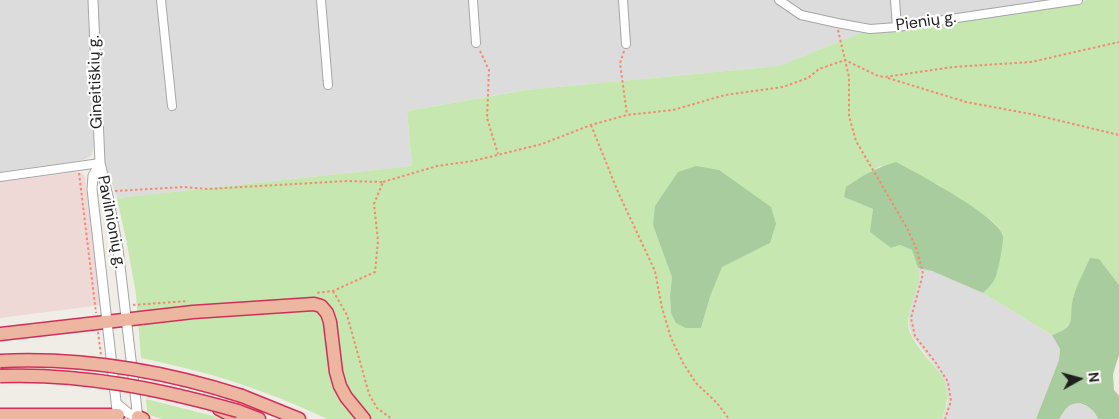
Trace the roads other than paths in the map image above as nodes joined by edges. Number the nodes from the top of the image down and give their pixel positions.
1 (93, 0) edge
2 (161, 0) edge
3 (321, 0) edge
4 (473, 0) edge
5 (623, 0) edge
6 (779, 0) edge
7 (896, 0) edge
8 (1078, 0) edge
9 (897, 27) junction
10 (476, 43) road end
11 (626, 44) road end
12 (328, 85) dead end
13 (172, 106) dead end
14 (100, 163) junction
15 (0, 177) edge
16 (127, 319) junction
17 (102, 323) junction
18 (0, 334) edge
19 (0, 361) edge
20 (0, 376) edge
21 (118, 412) edge
22 (0, 415) edge
23 (238, 416) edge
24 (140, 418) edge
25 (259, 419) edge
26 (299, 419) edge
27 (364, 419) edge

1 - 14 street, Gineitiškių g.
2 - 13 street
3 - 12 street
4 - 10 street
5 - 11 street
6 - 9 street, Pienių g.
7 - 9 street
8 - 9 street, Pienių g.
14 - 15 street
14 - 16 street, Pavilnionių g.
14 - 17 street, Pavilnionių g.
16 - 17 highway
16 - 24 street, Pavilnionių g.
16 - 27 highway
17 - 18 highway
17 - 21 street, Pavilnionių g.
19 - 26 highway, bridge
20 - 23 highway, bridge
21 - 22 highway
21 - 24 street
23 - 25 highway

